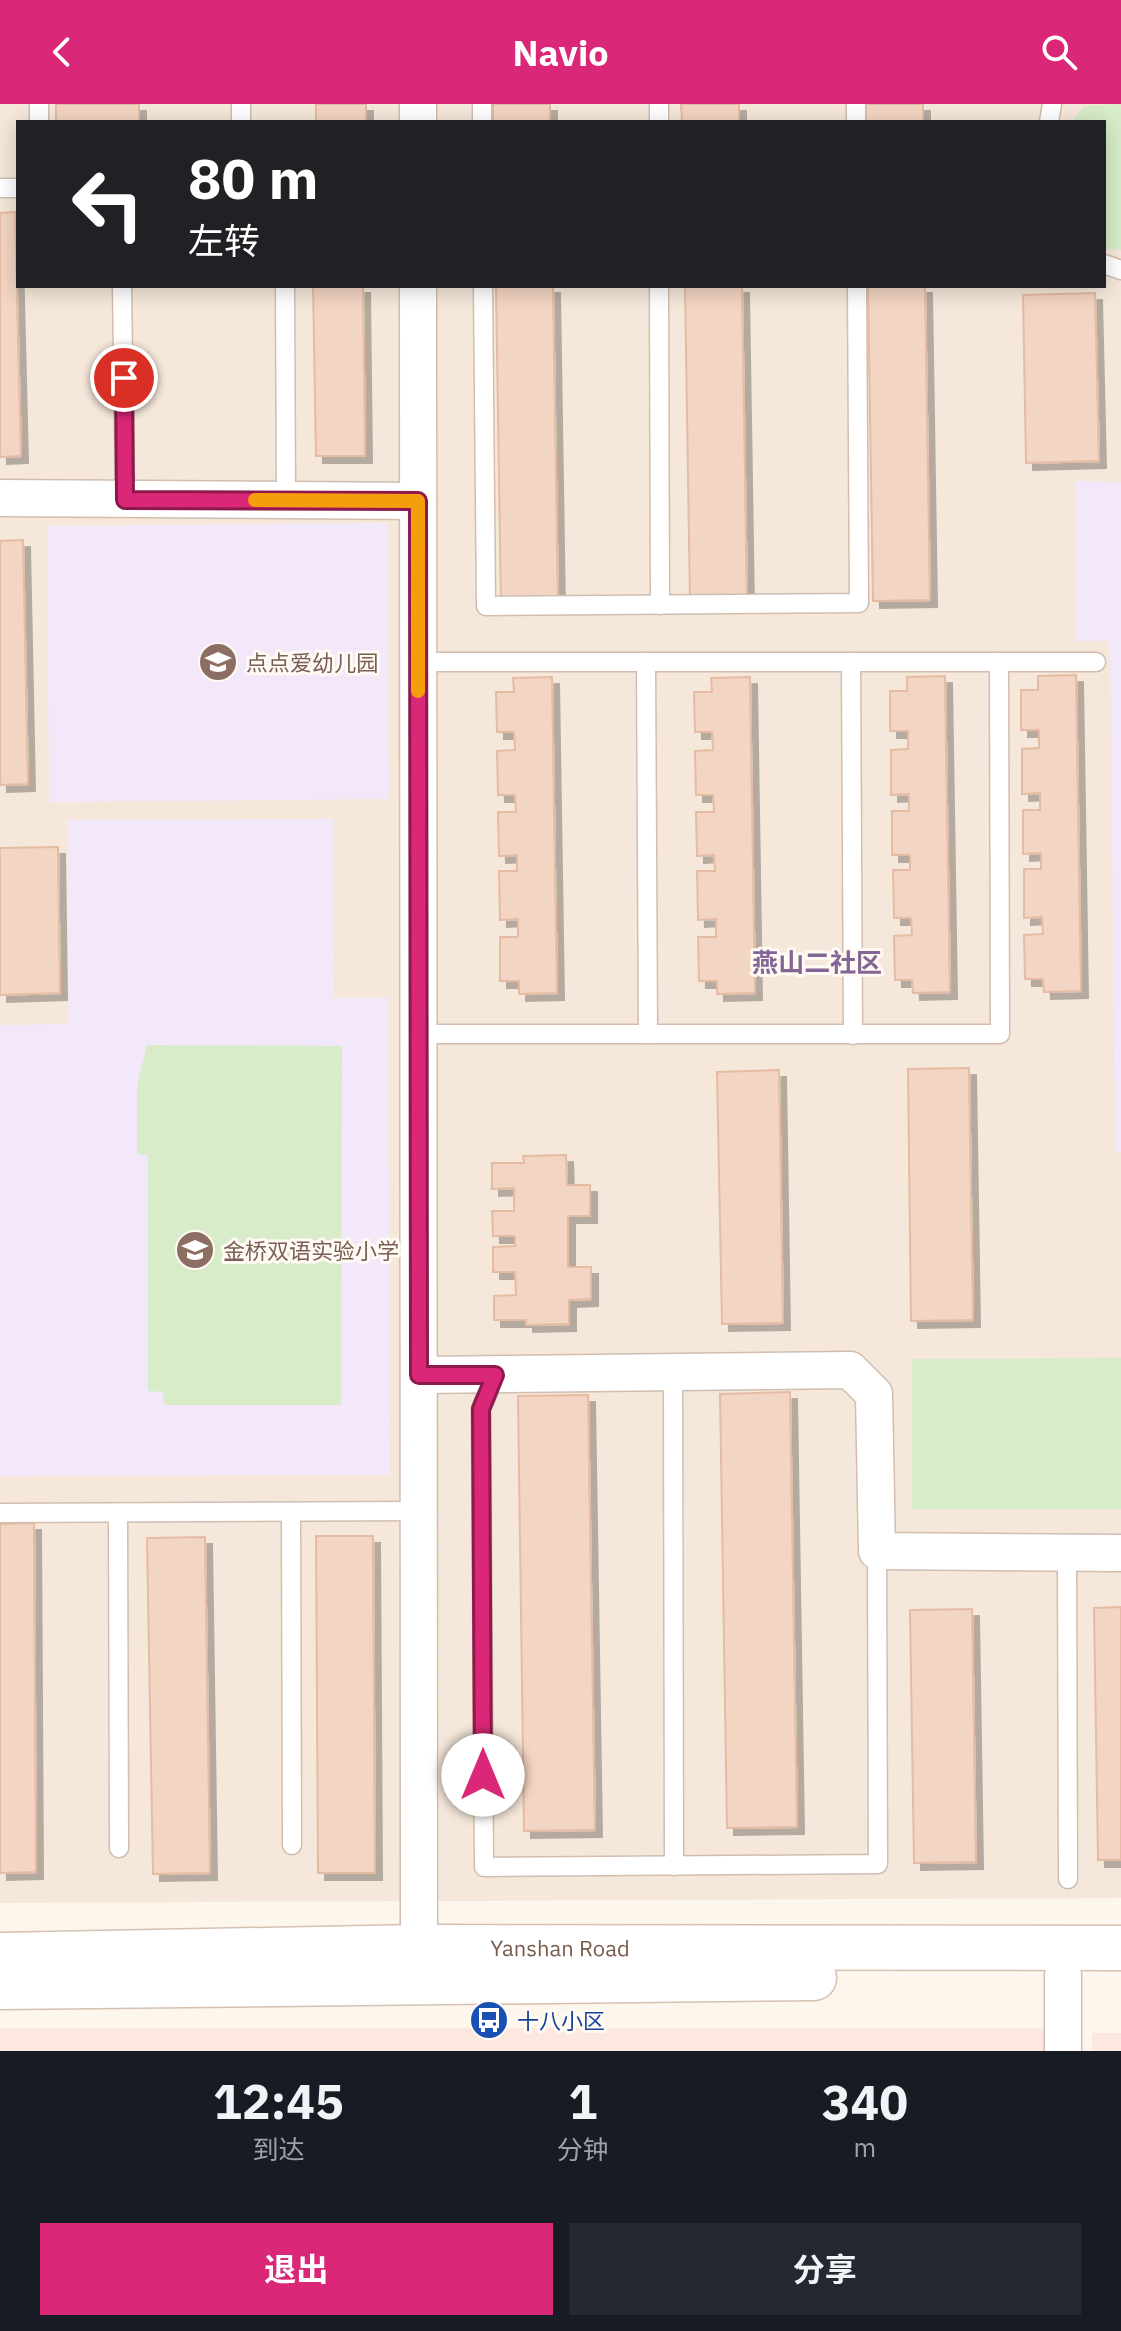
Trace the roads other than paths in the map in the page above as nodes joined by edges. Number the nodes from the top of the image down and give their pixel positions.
1 (122, 288) edge
2 (285, 288) edge
3 (418, 288) edge
4 (483, 288) edge
5 (659, 288) edge
6 (857, 288) edge
7 (0, 498) edge
8 (125, 500) junction
9 (286, 500) junction
10 (418, 501) junction
11 (660, 605) junction
12 (418, 662) junction
13 (646, 662) junction
14 (851, 662) junction
15 (999, 662) junction
16 (1096, 662) dead end
17 (419, 1034) junction
18 (648, 1034) junction
19 (853, 1035) junction
20 (673, 1372) junction
21 (419, 1375) junction
22 (495, 1375) junction
23 (419, 1511) junction
24 (291, 1512) junction
25 (0, 1513) edge
26 (118, 1513) junction
27 (877, 1551) junction
28 (1121, 1553) edge
29 (1067, 1554) junction
30 (292, 1845) dead end
31 (119, 1848) dead end
32 (674, 1866) junction
33 (1068, 1879) dead end
34 (419, 1947) junction
35 (1121, 1948) edge
36 (0, 1955) edge
37 (1063, 1975) junction
38 (1121, 1976) edge
39 (0, 1987) edge
40 (1063, 2051) edge

1 - 8 lane
2 - 9 lane
3 - 10 street
4 - 11 lane
5 - 11 lane
6 - 11 lane
7 - 8 street
8 - 9 street
9 - 10 street
10 - 12 street
12 - 13 lane
12 - 17 street
13 - 14 lane
13 - 18 lane
14 - 15 lane
14 - 19 lane
15 - 16 lane
15 - 19 lane
17 - 18 lane
17 - 21 street
18 - 19 lane
20 - 22 street
20 - 27 street
20 - 32 lane
21 - 22 street
21 - 23 street
22 - 32 lane
23 - 24 lane
23 - 34 street
24 - 26 lane
24 - 30 lane
25 - 26 lane
26 - 31 lane
27 - 29 street
27 - 32 lane
28 - 29 street
29 - 33 lane
34 - 35 main road, Yanshan Road
34 - 36 main road, Yanshan Road
37 - 38 main road, Yanshan Road
37 - 39 main road, Yanshan Road
37 - 40 street

